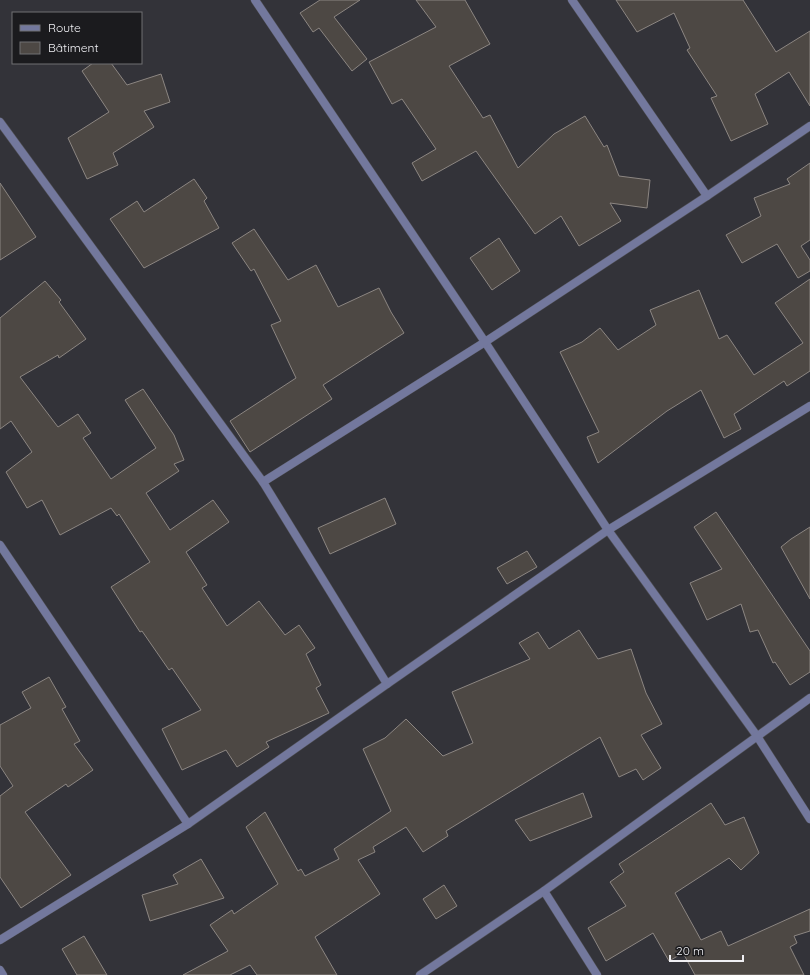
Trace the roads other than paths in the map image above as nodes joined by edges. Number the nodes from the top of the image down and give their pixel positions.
1 (255, 0) edge
2 (572, 0) edge
3 (0, 122) edge
4 (810, 126) edge
5 (708, 196) junction
6 (485, 342) junction
7 (810, 406) edge
8 (263, 482) junction
9 (608, 530) junction
10 (0, 545) edge
11 (387, 684) junction
12 (810, 698) edge
13 (757, 736) junction
14 (810, 819) edge
15 (188, 824) junction
16 (544, 891) junction
17 (0, 940) edge
18 (0, 970) edge
19 (3, 975) edge
20 (420, 975) edge
21 (597, 975) edge

1 - 6 street
2 - 5 street
3 - 8 street
4 - 5 street
5 - 6 street
6 - 8 street
6 - 9 street
7 - 9 street
8 - 11 street
9 - 11 street
9 - 13 street
10 - 15 street
11 - 15 street
12 - 13 street
13 - 14 street
13 - 16 street
15 - 17 street
16 - 20 street
16 - 21 street
18 - 19 street

